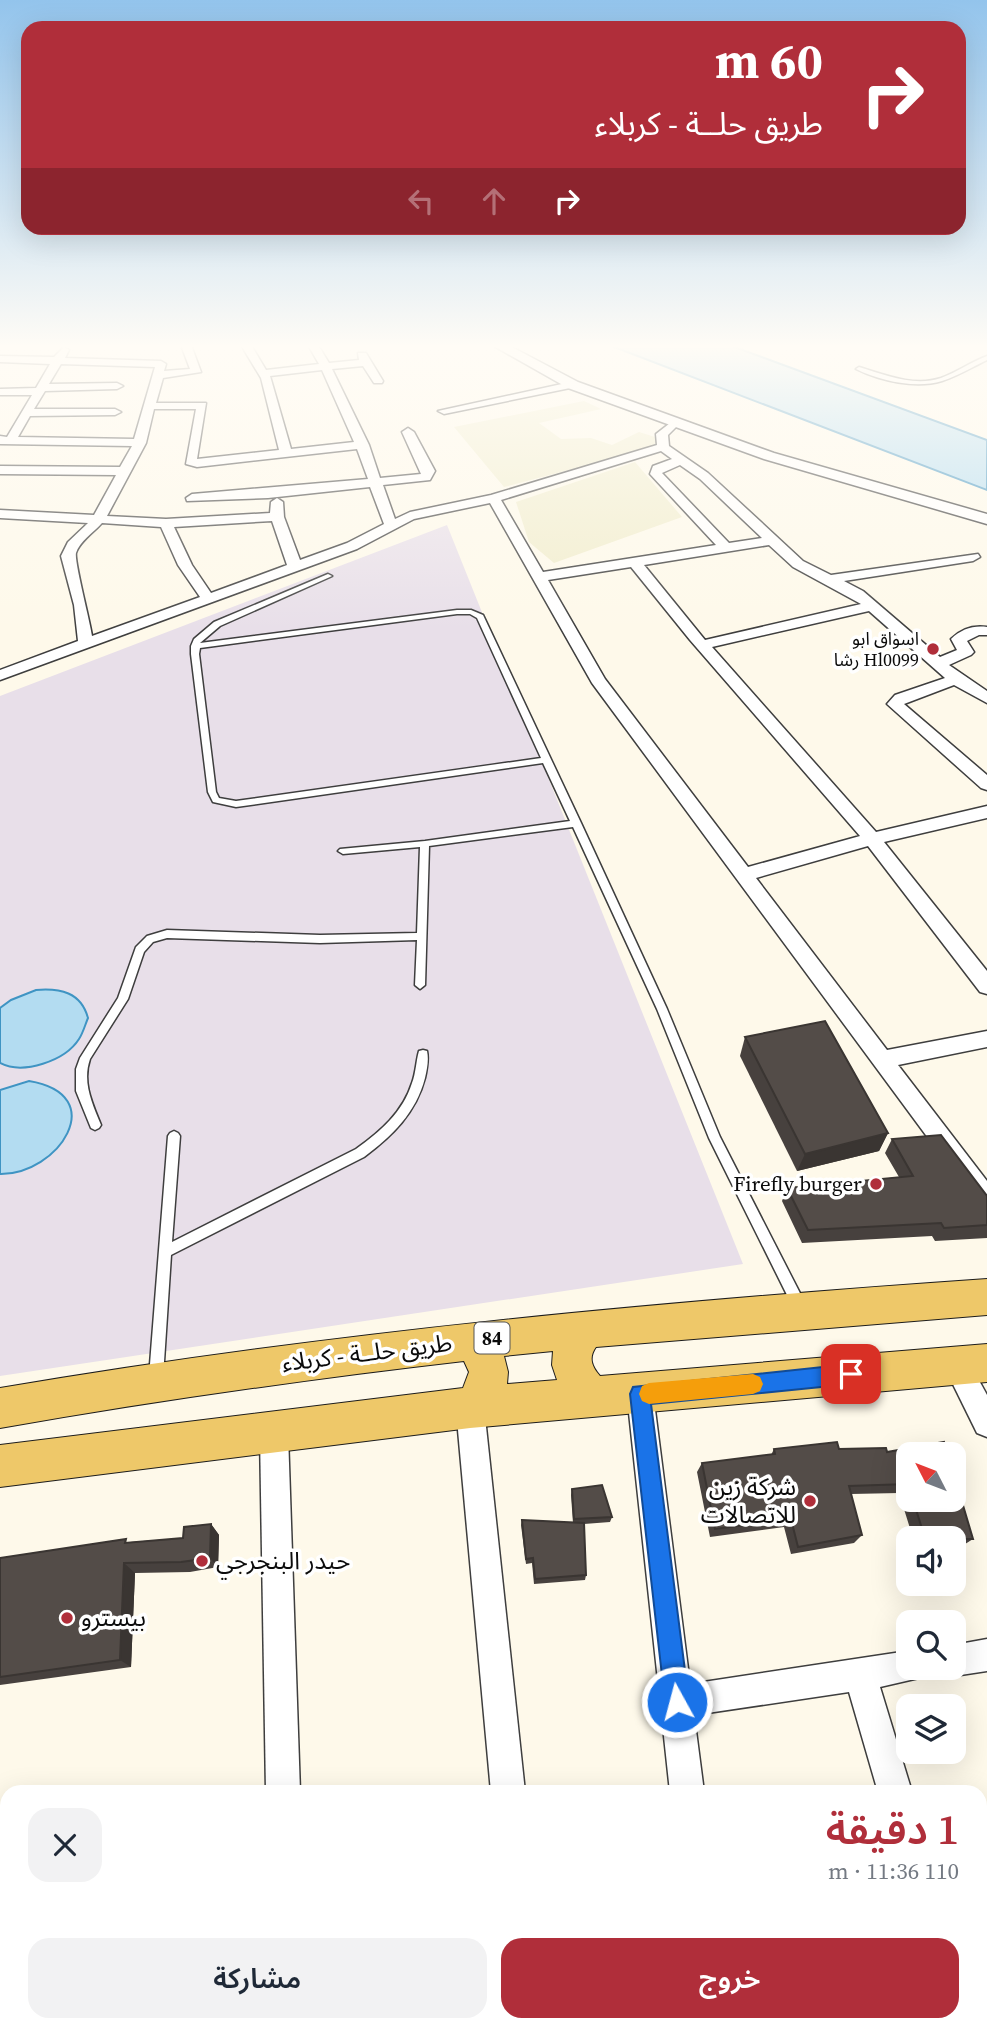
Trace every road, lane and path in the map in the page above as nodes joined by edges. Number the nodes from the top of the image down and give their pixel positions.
1 (5, 440) edge
2 (141, 440) edge
3 (195, 440) edge
4 (282, 440) edge
5 (361, 440) edge
6 (412, 440) edge
7 (662, 440) edge
8 (722, 440) edge
9 (140, 443) junction
10 (363, 445) junction
11 (663, 447) junction
12 (286, 453) junction
13 (684, 459) junction
14 (0, 470) edge
15 (126, 471) junction
16 (376, 484) junction
17 (277, 493) junction
18 (192, 498) dead end
19 (494, 498) junction
20 (0, 514) edge
21 (277, 517) junction
22 (987, 519) edge
23 (98, 520) junction
24 (166, 523) junction
25 (391, 526) junction
26 (773, 540) junction
27 (727, 549) junction
28 (973, 557) dead end
29 (635, 563) junction
30 (295, 568) junction
31 (328, 576) dead end
32 (540, 578) junction
33 (832, 579) junction
34 (209, 600) junction
35 (871, 606) junction
36 (987, 631) edge
37 (86, 645) junction
38 (702, 645) junction
39 (195, 646) junction
40 (937, 664) junction
41 (0, 675) edge
42 (956, 679) junction
43 (987, 698) edge
44 (545, 760) junction
45 (987, 784) edge
46 (987, 812) edge
47 (577, 823) junction
48 (872, 839) junction
49 (425, 844) junction
50 (343, 851) dead end
51 (744, 875) junction
52 (421, 936) junction
53 (421, 985) dead end
54 (987, 986) edge
55 (987, 1039) edge
56 (423, 1054) dead end
57 (883, 1059) junction
58 (95, 1125) dead end
59 (174, 1136) dead end
60 (987, 1200) edge
61 (166, 1251) junction
62 (987, 1297) edge
63 (802, 1310) junction
64 (586, 1328) junction
65 (470, 1340) junction
66 (972, 1364) edge
67 (156, 1379) junction
68 (640, 1394) junction
69 (594, 1398) junction
70 (0, 1408) edge
71 (472, 1408) junction
72 (987, 1423) edge
73 (274, 1434) junction
74 (0, 1466) edge
75 (987, 1654) edge
76 (966, 1658) edge
77 (896, 1669) edge
78 (860, 1674) junction
79 (677, 1702) junction
80 (283, 1785) edge
81 (507, 1785) edge
82 (686, 1785) edge
83 (893, 1785) edge

1 - 9 street
2 - 9 street
3 - 12 street
4 - 12 street
5 - 10 street
6 - 16 street
7 - 11 street
8 - 22 street
9 - 15 street
10 - 12 street
10 - 16 street
11 - 13 street
11 - 19 street
13 - 26 street
13 - 27 street
14 - 15 street
15 - 23 street
16 - 17 street
16 - 25 street
17 - 18 street
17 - 21 street
19 - 25 street
19 - 32 street
20 - 23 street
21 - 24 street
21 - 30 street
23 - 24 street
23 - 37 street
24 - 34 street
25 - 30 street
26 - 27 street
26 - 33 street
27 - 29 street
28 - 33 street
29 - 32 street
29 - 38 street
30 - 34 street
31 - 39 lane
32 - 51 street
33 - 35 street
34 - 37 street
35 - 38 street
35 - 40 street
36 - 40 street
37 - 41 street
38 - 48 street
39 - 44 lane
39 - 44 lane
40 - 42 street
42 - 43 street
42 - 45 street
44 - 47 lane
46 - 48 street
47 - 49 lane
47 - 63 lane
48 - 51 street
48 - 54 street
49 - 50 lane
49 - 52 lane
51 - 57 street
52 - 53 lane
52 - 58 lane
55 - 57 street
56 - 61 lane
57 - 60 street
59 - 61 lane
61 - 67 lane
62 - 63 main road, طريق حلــة - كربلاء / 84
63 - 64 main road, طريق حلــة - كربلاء / 84
64 - 65 main road, طريق حلــة - كربلاء / 84
64 - 69 main road
65 - 67 main road, طريق حلــة - كربلاء / 84
65 - 71 main road
66 - 68 main road
66 - 72 street
67 - 70 main road, طريق حلــة - كربلاء / 84
68 - 69 main road
68 - 79 street
69 - 71 main road
71 - 73 main road
71 - 81 street
73 - 74 main road
73 - 80 street
75 - 76 street
77 - 78 street
78 - 79 street
78 - 83 street
79 - 82 street

